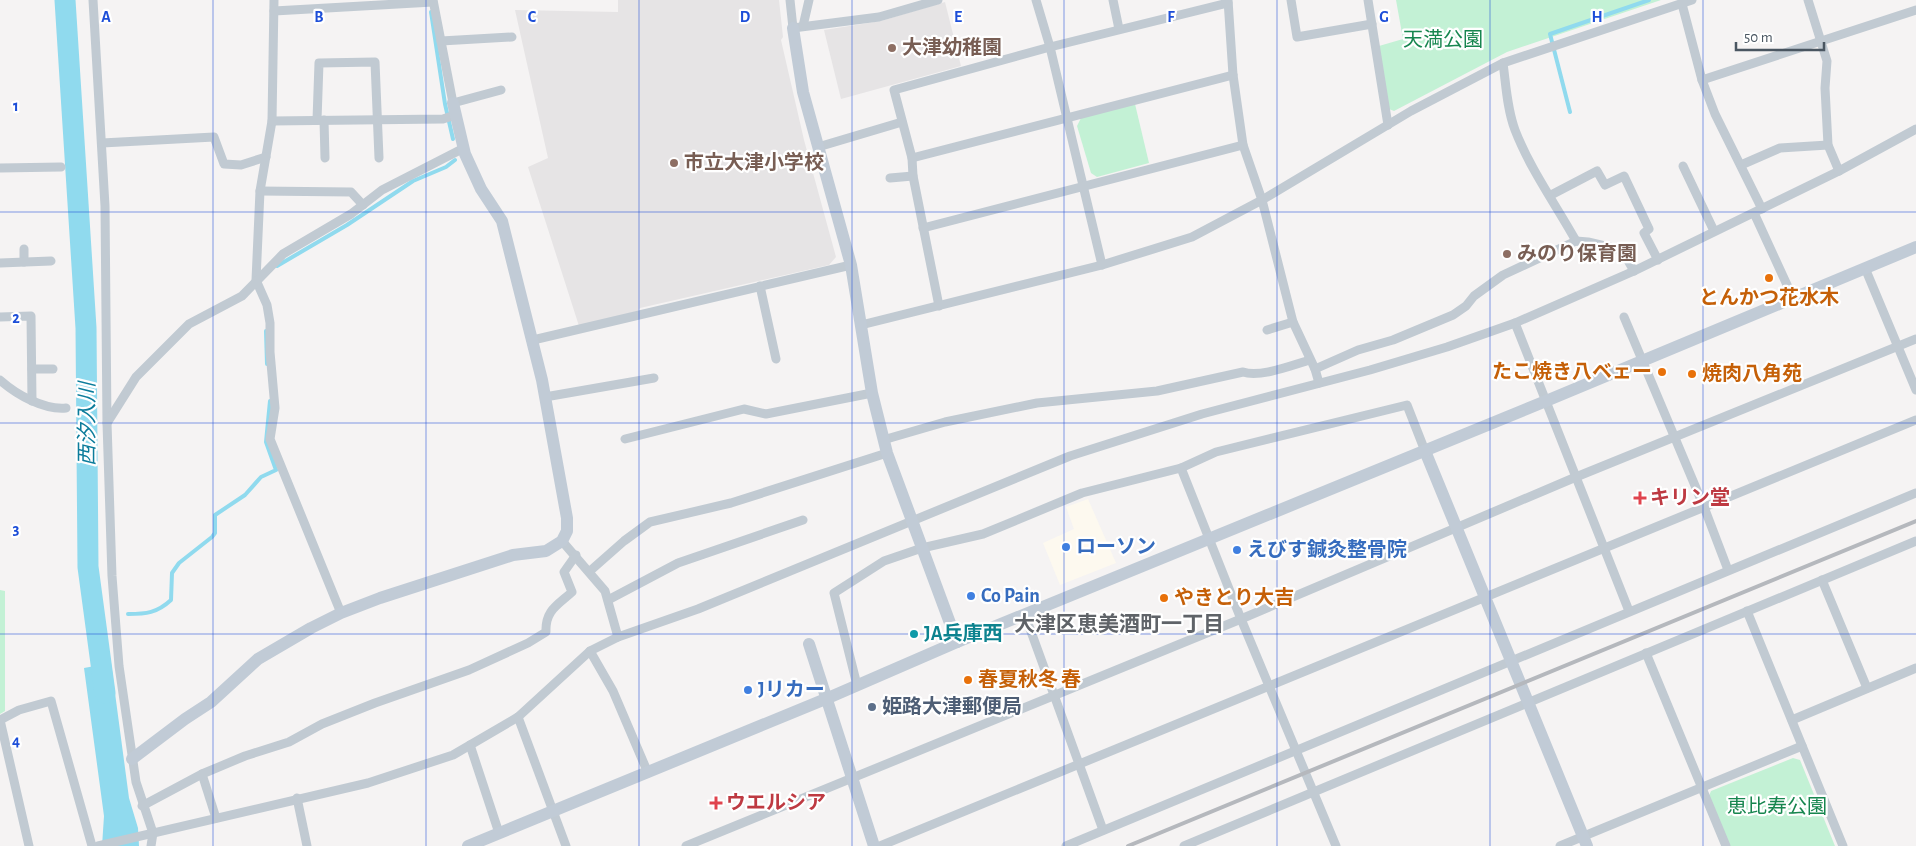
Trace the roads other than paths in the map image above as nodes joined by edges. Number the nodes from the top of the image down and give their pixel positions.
1 (93, 0) edge
2 (274, 0) edge
3 (790, 0) edge
4 (809, 0) edge
5 (938, 0) edge
6 (1036, 0) edge
7 (1113, 0) edge
8 (1291, 0) edge
9 (1368, 0) edge
10 (1692, 0) edge
11 (1808, 0) edge
12 (433, 1) edge
13 (1228, 2) edge
14 (1682, 4) junction
15 (1916, 10) edge
16 (274, 11) junction
17 (1372, 24) junction
18 (798, 27) junction
19 (1119, 29) junction
20 (512, 37) dead end
21 (441, 41) junction
22 (1822, 42) junction
23 (1050, 47) junction
24 (1504, 63) junction
25 (1233, 75) junction
26 (1702, 80) junction
27 (501, 90) dead end
28 (450, 112) junction
29 (1067, 118) junction
30 (321, 120) junction
31 (378, 120) junction
32 (272, 121) junction
33 (902, 122) junction
34 (1388, 125) junction
35 (1916, 129) edge
36 (102, 143) junction
37 (1828, 145) junction
38 (1243, 146) junction
39 (818, 147) junction
40 (462, 149) junction
41 (266, 157) junction
42 (325, 158) dead end
43 (379, 158) dead end
44 (912, 158) junction
45 (1741, 165) junction
46 (1683, 166) dead end
47 (60, 167) dead end
48 (0, 168) edge
49 (1840, 171) junction
50 (913, 176) junction
51 (890, 178) dead end
52 (1084, 187) junction
53 (260, 191) junction
54 (1551, 195) junction
55 (1262, 200) junction
56 (363, 205) junction
57 (1758, 211) junction
58 (923, 228) junction
59 (1714, 231) junction
60 (1576, 241) junction
61 (1916, 247) edge
62 (24, 249) dead end
63 (1658, 260) junction
64 (24, 262) junction
65 (51, 262) dead end
66 (0, 263) edge
67 (851, 264) junction
68 (1102, 265) junction
69 (1865, 268) junction
70 (1634, 271) junction
71 (256, 280) junction
72 (760, 286) junction
73 (1793, 298) junction
74 (938, 306) junction
75 (0, 317) edge
76 (1624, 317) dead end
77 (1293, 322) junction
78 (1515, 323) junction
79 (861, 325) junction
80 (1267, 330) dead end
81 (1916, 339) edge
82 (533, 340) junction
83 (1897, 346) junction
84 (776, 358) dead end
85 (1643, 359) junction
86 (1310, 360) junction
87 (32, 369) junction
88 (53, 369) dead end
89 (1315, 369) junction
90 (654, 378) dead end
91 (0, 380) edge
92 (1319, 383) junction
93 (1916, 390) edge
94 (872, 393) junction
95 (545, 397) junction
96 (32, 401) junction
97 (1546, 401) junction
98 (66, 408) dead end
99 (1916, 420) edge
100 (107, 423) junction
101 (1674, 437) junction
102 (625, 439) dead end
103 (884, 440) junction
104 (1424, 451) junction
105 (887, 453) junction
106 (1181, 468) junction
107 (1576, 477) junction
108 (1916, 493) edge
109 (1704, 506) junction
110 (803, 520) dead end
111 (912, 520) junction
112 (1456, 527) junction
113 (1208, 540) junction
114 (562, 541) junction
115 (1916, 541) edge
116 (1603, 547) junction
117 (922, 548) junction
118 (576, 555) junction
119 (1728, 570) junction
120 (590, 571) junction
121 (1822, 580) junction
122 (1485, 597) junction
123 (608, 600) junction
124 (1629, 611) junction
125 (1747, 611) junction
126 (342, 613) junction
127 (1025, 615) junction
128 (1240, 619) junction
129 (618, 637) junction
130 (957, 642) junction
131 (809, 644) dead end
132 (590, 651) junction
133 (1646, 653) junction
134 (1511, 661) junction
135 (1916, 668) edge
136 (857, 685) junction
137 (1270, 687) junction
138 (1867, 688) junction
139 (1054, 694) junction
140 (828, 698) junction
141 (1529, 702) junction
142 (518, 717) junction
143 (0, 720) edge
144 (1792, 720) junction
145 (470, 745) junction
146 (1802, 746) junction
147 (1297, 751) junction
148 (132, 759) junction
149 (1080, 764) junction
150 (648, 773) junction
151 (202, 774) junction
152 (852, 776) junction
153 (1700, 788) junction
154 (1314, 792) junction
155 (297, 798) junction
156 (142, 806) junction
157 (552, 812) junction
158 (216, 818) junction
159 (1103, 830) junction
160 (153, 833) junction
161 (499, 833) junction
162 (1585, 841) edge
163 (29, 846) edge
164 (92, 846) edge
165 (98, 846) edge
166 (151, 846) edge
167 (306, 846) edge
168 (468, 846) edge
169 (566, 846) edge
170 (686, 846) edge
171 (874, 846) edge
172 (880, 846) edge
173 (1066, 846) edge
174 (1184, 846) edge
175 (1336, 846) edge
176 (1560, 846) edge
177 (1726, 846) edge
178 (1843, 846) edge

1 - 36 street
2 - 16 street
3 - 18 street
4 - 18 street
5 - 18 street
6 - 23 street
7 - 19 street
8 - 17 street
9 - 17 street
10 - 14 street
11 - 22 street
12 - 16 street
12 - 21 street
13 - 19 street
13 - 25 street
14 - 24 street
14 - 26 street
15 - 22 street
16 - 32 street
17 - 34 street
18 - 39 street
19 - 23 street
20 - 21 street
21 - 28 street
22 - 26 street
22 - 37 street
23 - 29 street
23 - 33 street
24 - 34 street
24 - 54 street
25 - 29 street
25 - 38 street
26 - 45 street
27 - 28 street
28 - 31 street
28 - 40 street
29 - 44 street
29 - 52 street
30 - 31 street
30 - 31 street
30 - 32 street
30 - 42 street
31 - 43 street
32 - 41 street
33 - 39 street
33 - 44 street
34 - 55 street
35 - 49 street
36 - 41 street
36 - 100 street
37 - 45 street
37 - 49 street
38 - 52 street
38 - 55 street
39 - 67 street
40 - 56 street
40 - 82 street
41 - 53 street
44 - 50 street
45 - 57 street
46 - 59 street
47 - 48 street
49 - 57 street
50 - 51 street
50 - 58 street
52 - 58 street
52 - 68 street
53 - 56 street
53 - 71 street
54 - 60 street
54 - 63 street
55 - 68 street
55 - 77 street
56 - 71 street
57 - 59 street
57 - 73 street
58 - 74 street
59 - 63 street
60 - 70 street
60 - 89 street
61 - 69 street
62 - 64 street
63 - 70 street
64 - 65 street
64 - 66 street
67 - 72 street
67 - 79 street
68 - 74 street
69 - 73 street
69 - 83 street
70 - 78 street
71 - 100 street
71 - 126 street
72 - 82 street
72 - 84 street
73 - 85 street
74 - 79 street
75 - 87 street
76 - 85 street
77 - 80 street
77 - 86 street
78 - 92 street
78 - 97 street
79 - 94 street
81 - 83 street
82 - 95 street
83 - 93 street
83 - 101 street
85 - 97 street
85 - 101 street
86 - 89 street
86 - 103 street
87 - 88 street
87 - 96 street
89 - 92 street
90 - 95 street
91 - 96 street
92 - 111 street
94 - 102 street
94 - 103 street
95 - 114 street
96 - 98 street
97 - 104 street
97 - 107 street
99 - 109 street
100 - 148 street
101 - 107 street
101 - 109 street
103 - 105 street
104 - 106 street
104 - 112 street
104 - 113 street
105 - 111 street
105 - 120 street
106 - 113 street
106 - 117 street
107 - 112 street
107 - 116 street
108 - 119 street
109 - 116 street
109 - 119 street
110 - 123 street
111 - 117 street
111 - 129 street
112 - 122 street
112 - 128 street
113 - 127 street
113 - 128 street
114 - 118 street
114 - 126 street
115 - 121 street
116 - 122 street
116 - 124 street
117 - 130 street
117 - 136 street
118 - 120 street
118 - 151 street
119 - 124 street
120 - 123 street
121 - 125 street
121 - 138 street
122 - 134 street
122 - 137 street
123 - 129 street
124 - 134 street
125 - 133 street
125 - 144 street
126 - 148 street
127 - 130 street
127 - 139 street
128 - 137 street
128 - 139 street
129 - 132 street
130 - 136 street
131 - 140 street
132 - 142 street
132 - 150 street
133 - 141 street
133 - 153 street
134 - 141 street
134 - 147 street
135 - 138 street
136 - 140 street
137 - 147 street
137 - 149 street
138 - 144 street
139 - 149 street
139 - 152 street
140 - 150 street
140 - 152 street
141 - 154 street
141 - 162 street
142 - 145 street
142 - 157 street
143 - 163 street
143 - 164 street
144 - 146 street
145 - 155 street
145 - 161 street
146 - 153 street
146 - 178 street
147 - 154 street
147 - 159 street
148 - 156 street
149 - 159 street
149 - 172 street
150 - 157 street
151 - 156 street
151 - 158 street
152 - 170 street
152 - 171 street
153 - 162 street
153 - 177 street
154 - 174 street
154 - 175 street
155 - 158 street
155 - 167 street
156 - 160 street
157 - 161 street
157 - 169 street
158 - 160 street
159 - 173 street
160 - 165 street
160 - 166 street
161 - 168 street
162 - 176 street

